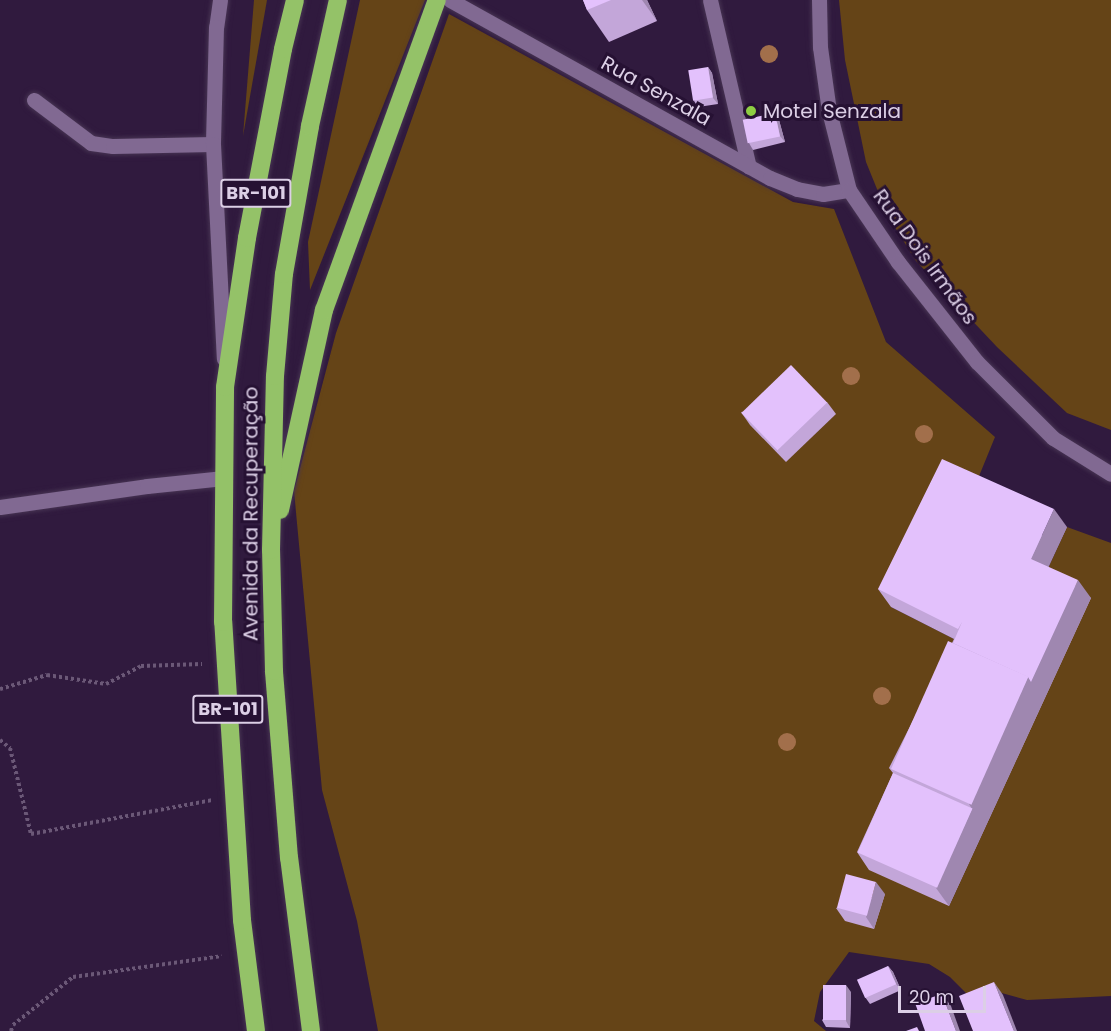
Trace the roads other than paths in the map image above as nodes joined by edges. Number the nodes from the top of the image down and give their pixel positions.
1 (220, 0) edge
2 (295, 0) edge
3 (338, 0) edge
4 (437, 0) edge
5 (450, 0) edge
6 (710, 0) edge
7 (819, 0) edge
8 (34, 100) dead end
9 (213, 144) junction
10 (749, 167) junction
11 (849, 190) junction
12 (225, 387) junction
13 (1111, 474) edge
14 (224, 478) junction
15 (0, 507) edge
16 (271, 550) junction
17 (256, 1031) edge
18 (311, 1031) edge

1 - 9 main road, Avenida da Recuperação
2 - 12 highway, Avenida da Recuperação / BR-101
3 - 16 highway, Avenida da Recuperação / BR-101
4 - 16 highway
5 - 10 main road, Rua Senzala
6 - 10 main road
7 - 11 main road, Rua Dois Irmãos
8 - 9 main road
9 - 12 main road, Avenida da Recuperação
10 - 11 main road, Rua Senzala
11 - 13 main road, Rua Dois Irmãos
12 - 14 highway, Avenida da Recuperação / BR-101
14 - 15 main road
14 - 17 highway, Avenida da Recuperação / BR-101
16 - 18 highway, Avenida da Recuperação / BR-101

